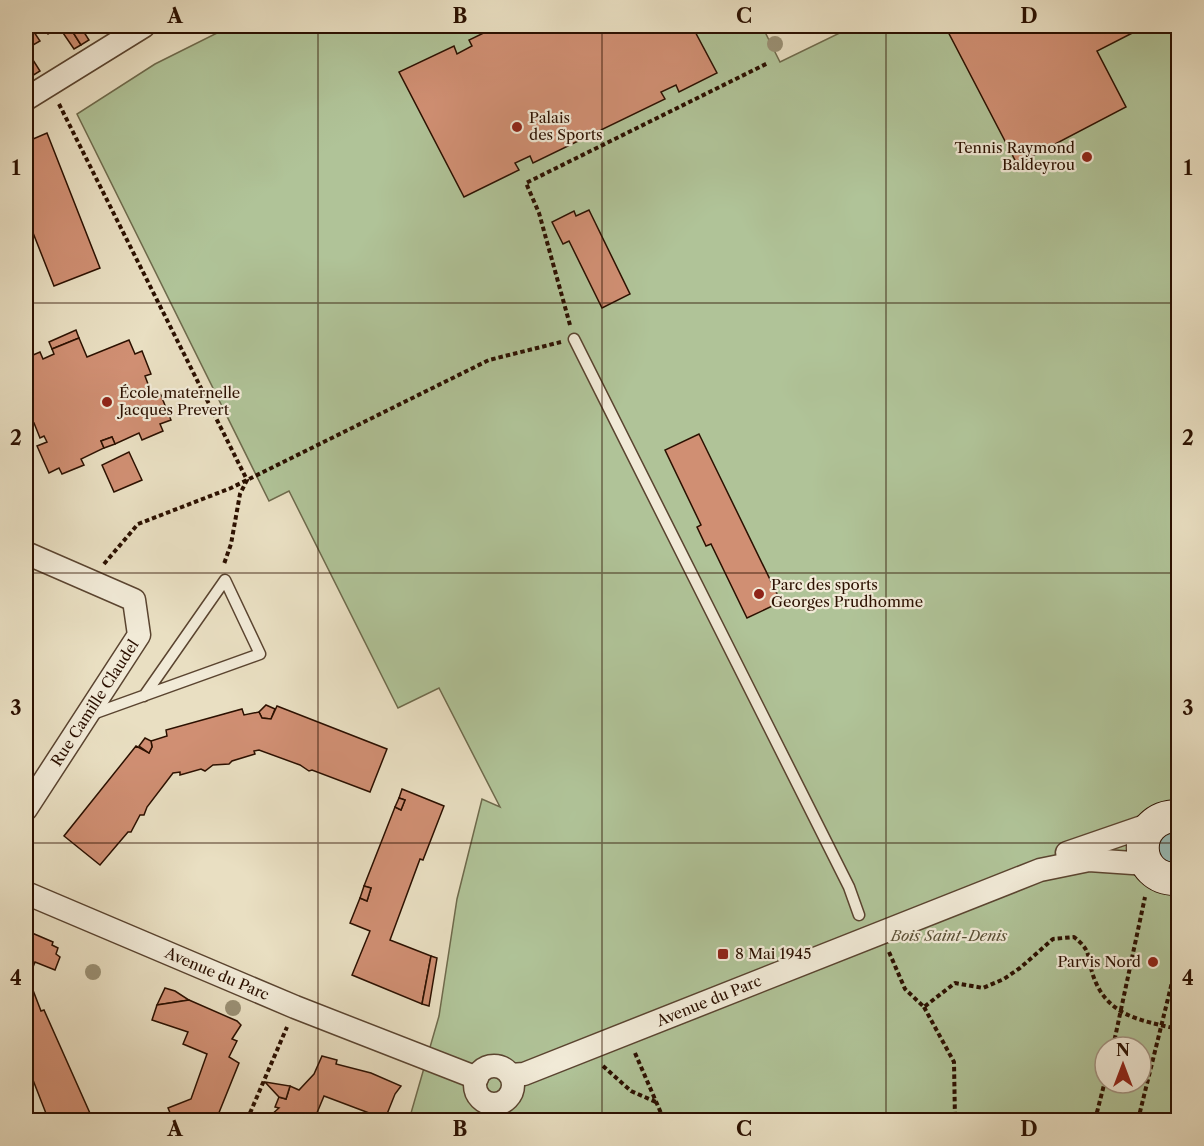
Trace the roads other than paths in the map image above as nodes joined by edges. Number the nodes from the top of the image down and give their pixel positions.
1 (144, 26) edge
2 (26, 99) edge
3 (574, 339) road end
4 (26, 553) edge
5 (144, 696) junction
6 (87, 716) junction
7 (26, 809) edge
8 (1170, 817) edge
9 (1050, 868) junction
10 (1162, 882) edge
11 (26, 893) edge
12 (860, 915) dead end
13 (511, 1075) junction
14 (477, 1078) junction
15 (486, 1112) edge

1 - 2 street
3 - 12 lane
4 - 6 street, Rue Camille Claudel
5 - 5 lane
5 - 6 lane
6 - 7 street, Rue Camille Claudel
8 - 9 street, Avenue du Parc
8 - 10 street
9 - 10 street, Avenue du Parc
9 - 13 street, Avenue du Parc
11 - 14 street, Avenue du Parc
13 - 14 street
13 - 15 street
14 - 15 street

